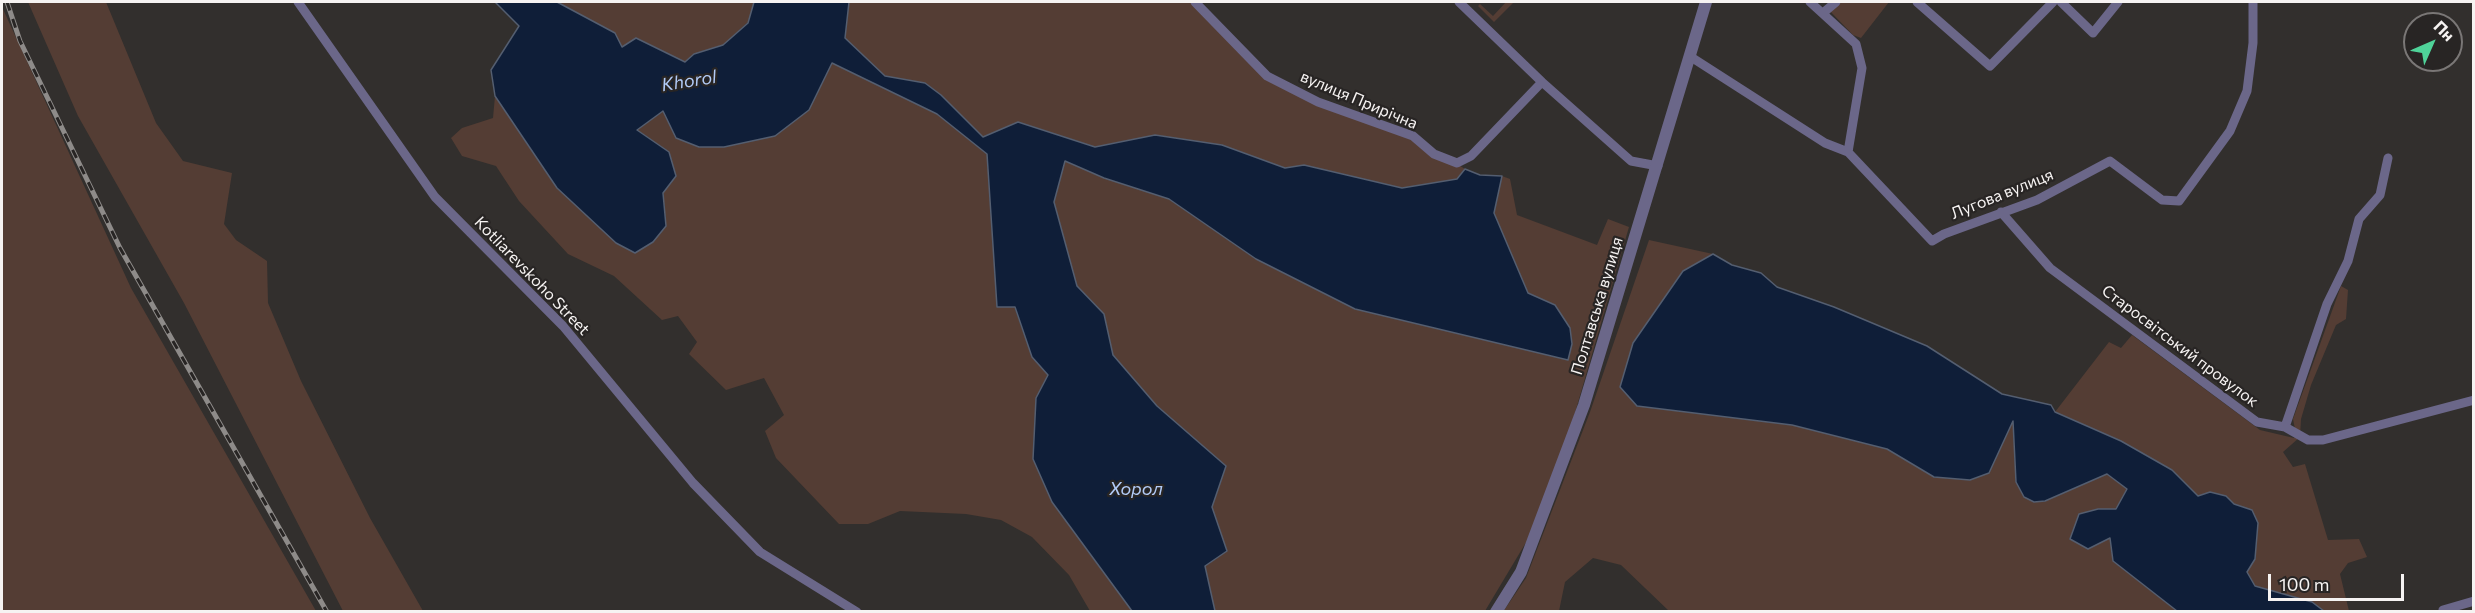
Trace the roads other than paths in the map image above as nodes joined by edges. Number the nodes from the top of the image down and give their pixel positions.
1 (297, 2) edge
2 (1195, 2) edge
3 (1459, 2) edge
4 (1706, 2) edge
5 (1810, 2) edge
6 (1836, 2) edge
7 (1917, 2) edge
8 (2053, 2) edge
9 (2061, 2) edge
10 (2118, 2) edge
11 (2253, 2) edge
12 (1823, 14) junction
13 (1690, 57) junction
14 (1542, 82) junction
15 (1848, 152) junction
16 (2388, 158) dead end
17 (1658, 166) junction
18 (2001, 212) junction
19 (2474, 400) edge
20 (2284, 427) junction
21 (2474, 601) edge
22 (2443, 610) edge
23 (857, 612) edge
24 (1496, 612) edge

1 - 23 street, Kotliarevskoho Street
2 - 14 street, вулиця Прирічна
3 - 14 street
4 - 13 street, Полтавська вулиця
5 - 12 street
6 - 12 street
7 - 8 street
9 - 10 street
11 - 18 street, Лугова вулиця
12 - 15 street
13 - 15 street
13 - 17 street, Полтавська вулиця
14 - 17 street
15 - 18 street, Лугова вулиця
16 - 20 street
17 - 24 street, Полтавська вулиця
18 - 20 street, Старосвітський провулок
19 - 20 street, Старосвітський провулок
21 - 22 street

